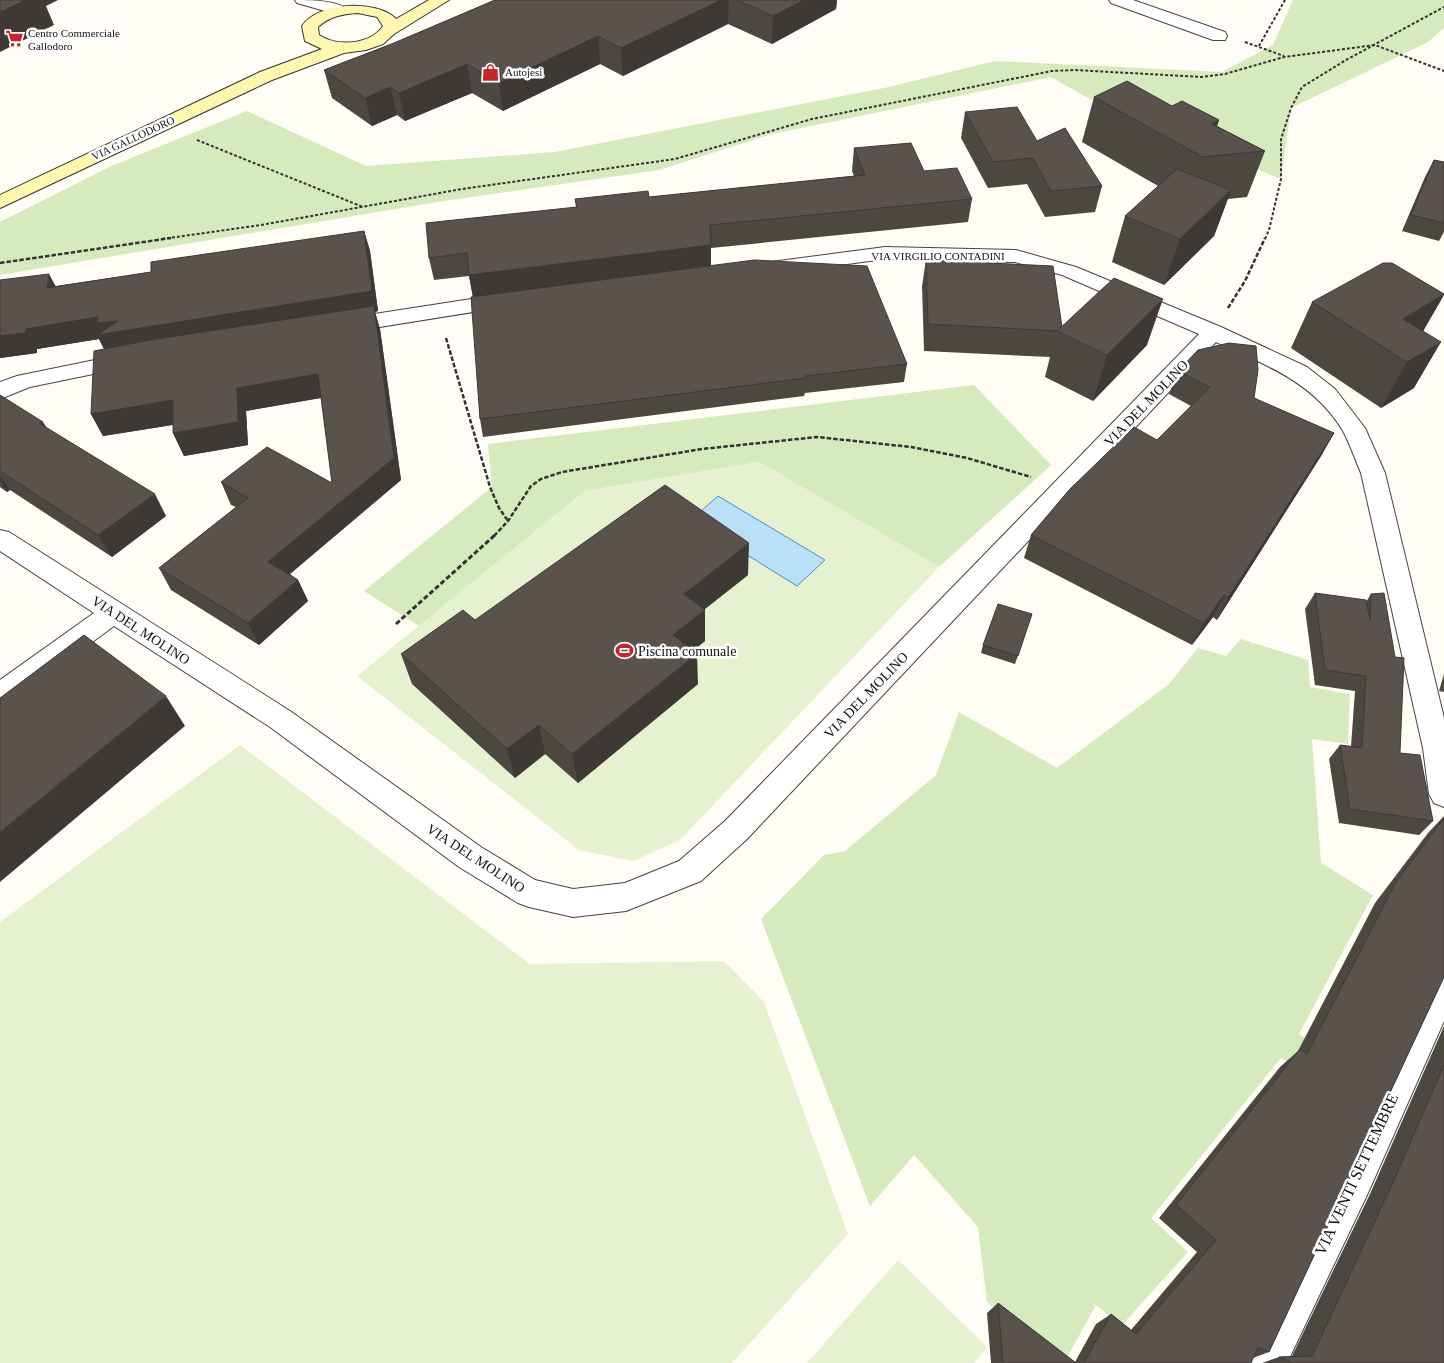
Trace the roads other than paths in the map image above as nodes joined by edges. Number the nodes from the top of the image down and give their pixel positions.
1 (291, 0) edge
2 (303, 0) edge
3 (421, 0) edge
4 (441, 0) edge
5 (1117, 0) edge
6 (339, 10) junction
7 (373, 10) junction
8 (389, 30) junction
9 (311, 31) junction
10 (1219, 36) road end
11 (343, 48) junction
12 (266, 76) junction
13 (0, 202) edge
14 (756, 269) edge
15 (528, 298) edge
16 (323, 329) edge
17 (1214, 332) junction
18 (151, 356) edge
19 (0, 391) edge
20 (0, 539) edge
21 (114, 612) junction
22 (0, 695) edge
23 (1444, 794) edge
24 (1444, 984) edge
25 (1267, 1363) edge

1 - 9 street
2 - 6 street
3 - 7 main road, VIA GALLODORO
4 - 8 main road, VIA GALLODORO
5 - 10 street
6 - 7 main road, VIA GALLODORO
6 - 9 main road, VIA GALLODORO
7 - 8 main road
8 - 11 main road, VIA GALLODORO
9 - 11 main road, VIA GALLODORO
9 - 12 main road, VIA GALLODORO
11 - 12 main road, VIA GALLODORO
12 - 13 main road, VIA GALLODORO
14 - 17 street, VIA VIRGILIO CONTADINI
15 - 16 street
17 - 21 street, VIA DEL MOLINO
17 - 23 street
18 - 19 street
20 - 21 street, VIA DEL MOLINO
21 - 22 street
24 - 25 street, VIA VENTI SETTEMBRE

